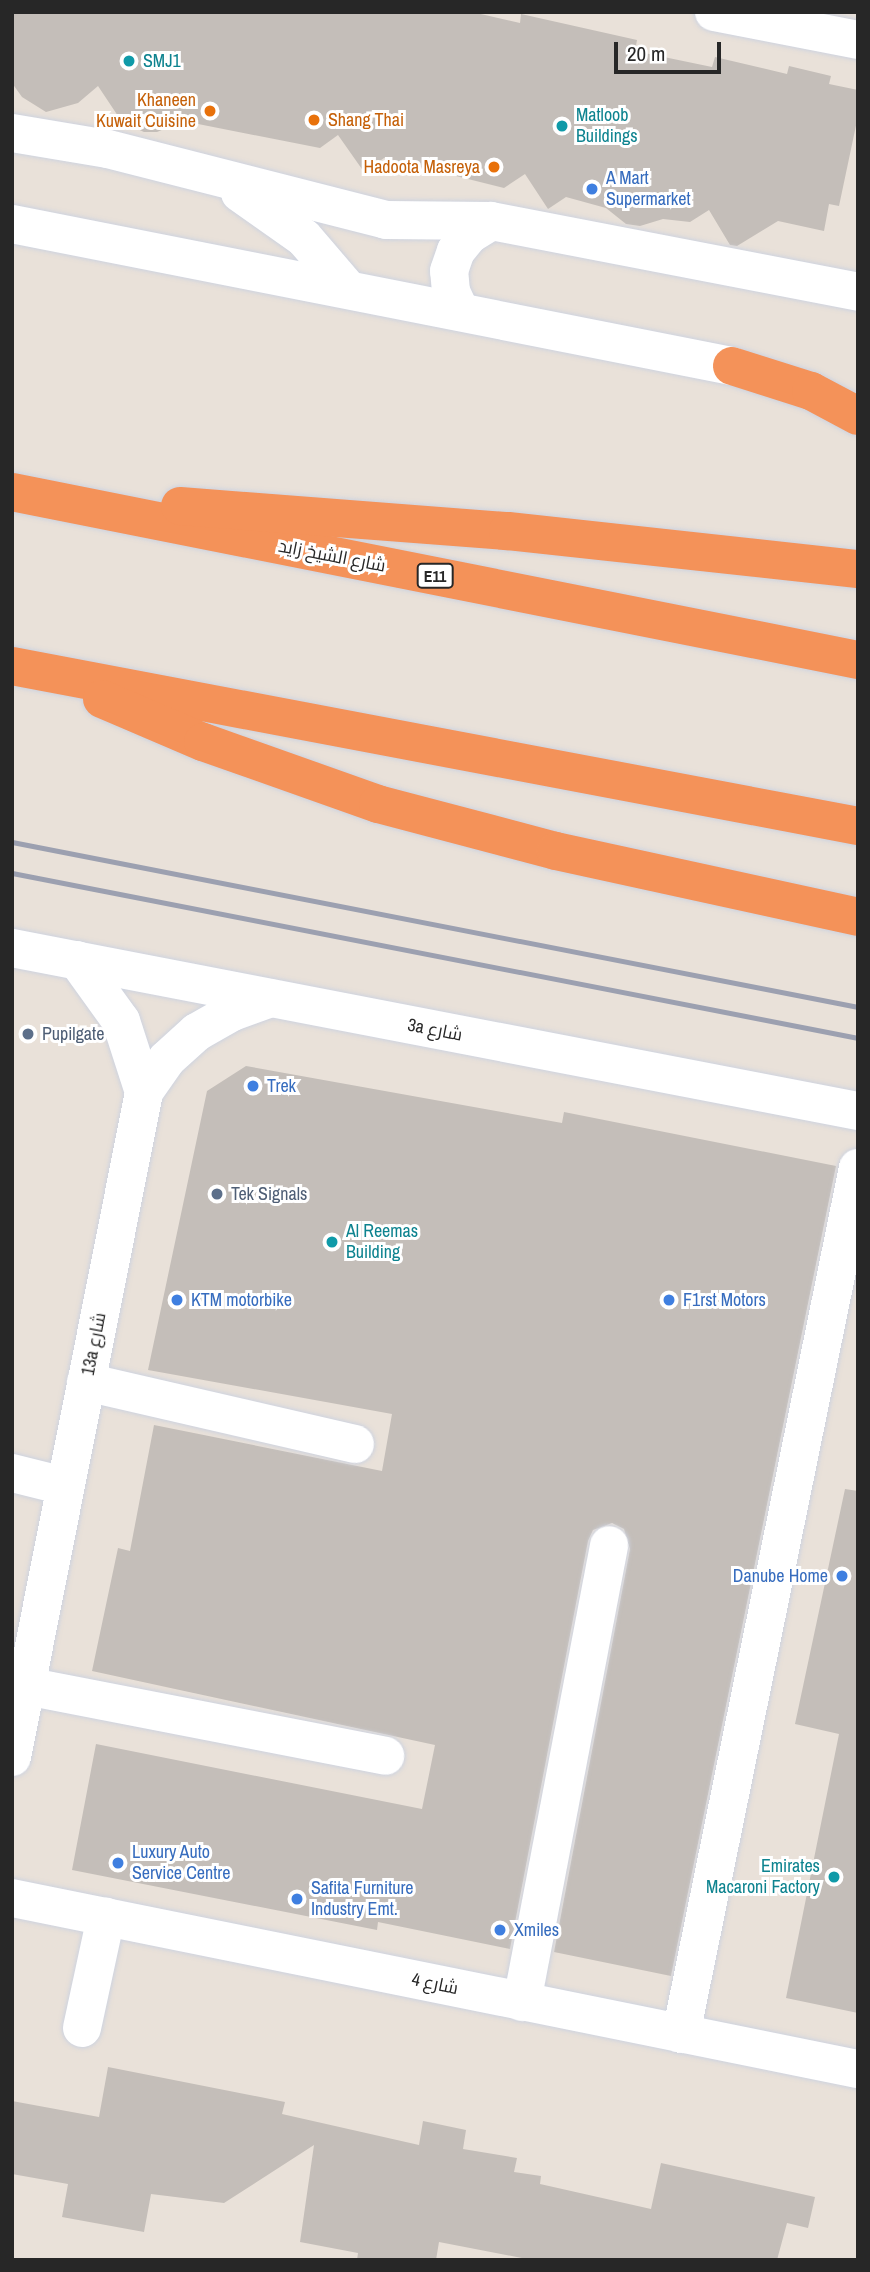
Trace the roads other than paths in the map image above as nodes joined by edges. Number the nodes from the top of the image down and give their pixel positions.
1 (728, 14) edge
2 (775, 18) edge
3 (858, 40) edge
4 (12, 133) edge
5 (217, 178) junction
6 (491, 221) junction
7 (12, 224) edge
8 (348, 288) junction
9 (858, 292) edge
10 (460, 311) junction
11 (732, 366) joint
12 (858, 416) edge
13 (12, 492) edge
14 (64, 502) junction
15 (858, 569) edge
16 (858, 660) edge
17 (24, 668) edge
18 (858, 826) edge
19 (858, 917) edge
20 (12, 948) edge
21 (77, 960) junction
22 (271, 998) junction
23 (144, 1092) junction
24 (858, 1111) edge
25 (858, 1168) edge
26 (86, 1382) junction
27 (355, 1444) dead end
28 (12, 1473) edge
29 (64, 1486) junction
30 (609, 1545) dead end
31 (26, 1686) junction
32 (385, 1756) dead end
33 (12, 1757) edge
34 (12, 1898) edge
35 (106, 1917) junction
36 (522, 2002) junction
37 (82, 2028) dead end
38 (681, 2034) junction
39 (858, 2069) edge

1 - 2 street
2 - 3 street
4 - 5 street
5 - 6 street
5 - 8 street
6 - 9 street
6 - 10 street
7 - 8 street
8 - 10 street
10 - 11 street
11 - 12 highway
13 - 14 highway, شارع الشيخ زايد / E11
14 - 15 highway
14 - 16 highway, شارع الشيخ زايد / E11
17 - 18 highway
17 - 19 highway
20 - 21 street, 3a شارع
21 - 22 street, 3a شارع
21 - 23 street
22 - 23 street, 13a شارع
22 - 24 street, 3a شارع
23 - 26 street, 13a شارع
25 - 38 street
26 - 27 street
26 - 29 street, 13a شارع
28 - 29 street
29 - 31 street, 13a شارع
30 - 36 street
31 - 32 street
31 - 33 street, 13a شارع
34 - 35 street, شارع 4
35 - 36 street, شارع 4
35 - 37 street
36 - 38 street, شارع 4
38 - 39 street, شارع 4

